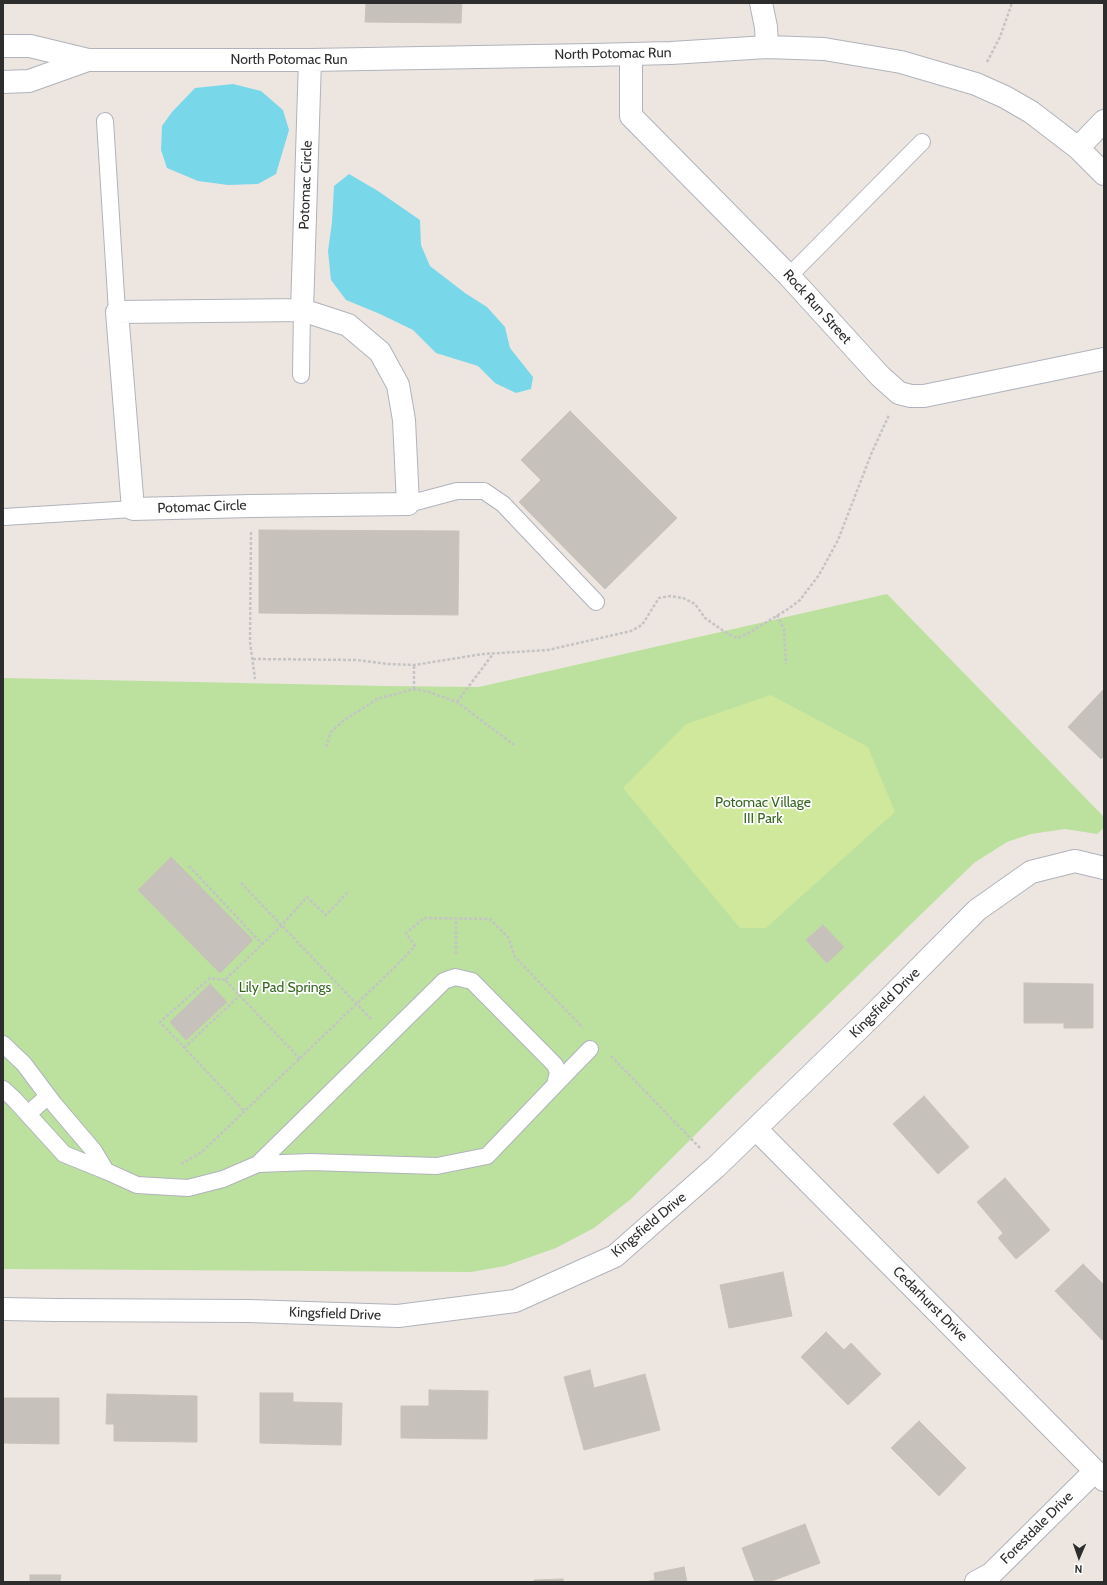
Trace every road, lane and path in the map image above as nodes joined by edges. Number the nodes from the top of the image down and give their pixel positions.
1 (761, 3) edge
2 (1012, 3) edge
3 (3, 46) edge
4 (767, 47) junction
5 (631, 54) junction
6 (88, 60) junction
7 (310, 60) junction
8 (3, 82) edge
9 (976, 84) junction
10 (106, 121) dead end
11 (1104, 121) edge
12 (922, 142) dead end
13 (1078, 148) junction
14 (1104, 174) edge
15 (789, 276) junction
16 (302, 310) junction
17 (117, 312) junction
18 (1104, 359) edge
19 (301, 375) dead end
20 (899, 393) junction
21 (408, 504) junction
22 (251, 506) junction
23 (133, 509) junction
24 (4, 517) edge
25 (596, 602) dead end
26 (777, 615) junction
27 (493, 653) junction
28 (253, 659) junction
29 (786, 664) dead end
30 (414, 665) junction
31 (255, 679) dead end
32 (414, 689) junction
33 (457, 702) junction
34 (514, 745) dead end
35 (326, 746) dead end
36 (189, 866) dead end
37 (1104, 868) edge
38 (241, 883) dead end
39 (348, 892) dead end
40 (456, 918) dead end
41 (282, 925) junction
42 (262, 944) junction
43 (455, 977) junction
44 (225, 980) junction
45 (240, 995) junction
46 (388, 1036) junction
47 (3, 1044) edge
48 (184, 1048) junction
49 (590, 1049) dead end
50 (300, 1059) dead end
51 (555, 1085) junction
52 (3, 1089) edge
53 (48, 1096) junction
54 (244, 1111) dead end
55 (28, 1114) junction
56 (756, 1129) junction
57 (258, 1164) junction
58 (106, 1171) junction
59 (3, 1309) edge
60 (1099, 1475) edge
61 (976, 1582) edge

1 - 4 street
2 - 9 path
3 - 6 street, North Potomac Run
4 - 5 street, North Potomac Run
4 - 9 street, North Potomac Run
5 - 7 street, North Potomac Run
5 - 15 street, Rock Run Street
6 - 7 street, North Potomac Run
6 - 8 street, North Potomac Run
7 - 16 street, Potomac Circle
9 - 13 street, North Potomac Run
10 - 17 lane
11 - 13 street
12 - 15 lane
13 - 14 street, North Potomac Run
15 - 20 street, Rock Run Street
16 - 17 street
16 - 19 lane
16 - 21 street
17 - 23 street
18 - 20 street
20 - 26 path
21 - 22 street, Potomac Circle
21 - 25 lane
22 - 23 street, Potomac Circle
22 - 28 path
23 - 24 lane
26 - 27 path
26 - 29 path
27 - 30 path
27 - 33 path
28 - 30 path
28 - 31 path
30 - 32 path
32 - 33 path
32 - 35 path
33 - 34 path
36 - 42 path
37 - 56 street, Kingsfield Drive
38 - 41 path
39 - 41 path
40 - 43 path
41 - 42 path
41 - 46 path
42 - 44 path
43 - 46 lane
43 - 51 lane
44 - 45 path
44 - 48 path
45 - 48 path
45 - 50 path
46 - 57 lane
47 - 53 lane
48 - 54 path
49 - 51 lane
51 - 57 lane
52 - 55 lane
53 - 55 lane
53 - 58 lane
55 - 58 lane
56 - 59 street, Kingsfield Drive
56 - 60 street, Cedarhurst Drive
57 - 58 lane
60 - 61 street, Forestdale Drive

